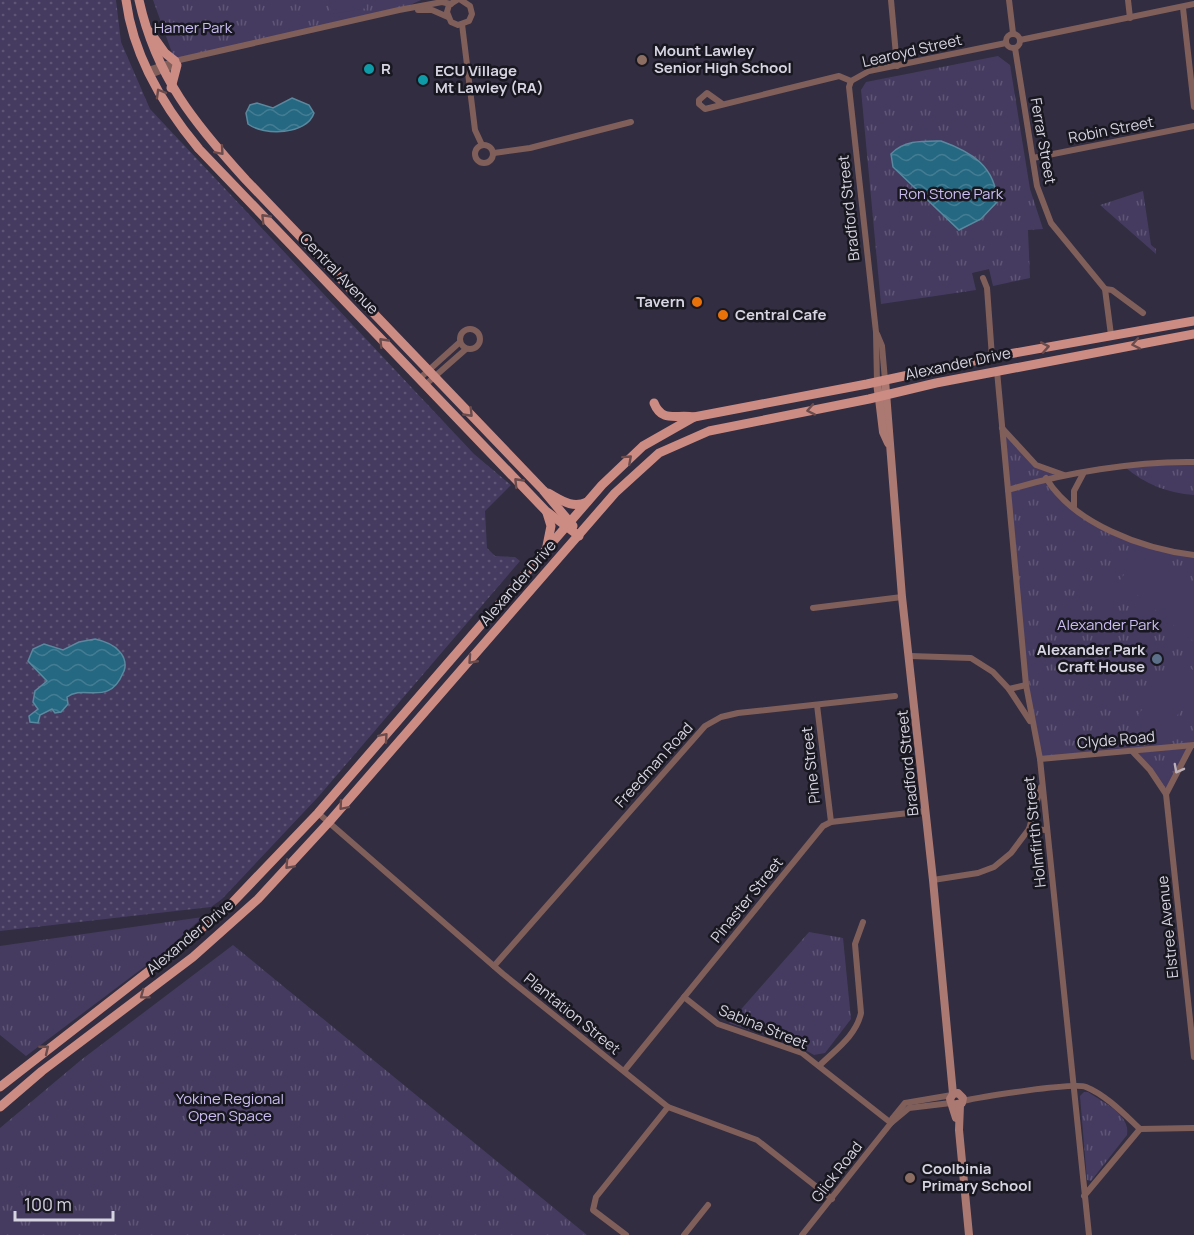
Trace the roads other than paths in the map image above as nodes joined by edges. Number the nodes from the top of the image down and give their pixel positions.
1 (126, 0) edge
2 (139, 0) edge
3 (891, 0) edge
4 (1009, 0) edge
5 (1128, 0) edge
6 (456, 1) edge
7 (1194, 4) edge
8 (1183, 8) junction
9 (399, 10) junction
10 (448, 17) junction
11 (1130, 18) junction
12 (462, 24) junction
13 (145, 25) junction
14 (1013, 33) junction
15 (1020, 40) junction
16 (1006, 43) junction
17 (1015, 48) junction
18 (176, 63) junction
19 (897, 66) junction
20 (161, 68) junction
21 (149, 73) junction
22 (851, 81) junction
23 (171, 88) junction
24 (721, 103) dead end
25 (1194, 107) edge
26 (630, 122) dead end
27 (1194, 126) edge
28 (482, 145) junction
29 (494, 153) junction
30 (1033, 158) junction
31 (983, 278) dead end
32 (1105, 290) junction
33 (1143, 313) dead end
34 (1194, 321) edge
35 (1194, 334) edge
36 (1111, 335) junction
37 (460, 342) junction
38 (466, 349) junction
39 (992, 357) junction
40 (996, 371) junction
41 (431, 374) junction
42 (881, 381) junction
43 (422, 382) junction
44 (882, 396) junction
45 (654, 403) dead end
46 (694, 417) junction
47 (1001, 426) junction
48 (1194, 462) edge
49 (1083, 474) junction
50 (1065, 475) junction
51 (1046, 478) junction
52 (543, 490) junction
53 (1008, 490) junction
54 (588, 501) junction
55 (1074, 506) junction
56 (546, 511) junction
57 (568, 525) junction
58 (580, 536) junction
59 (546, 552) junction
60 (1194, 555) edge
61 (902, 597) junction
62 (813, 608) dead end
63 (910, 656) junction
64 (1026, 685) junction
65 (1009, 689) junction
66 (895, 696) dead end
67 (818, 705) junction
68 (1032, 724) junction
69 (1193, 745) edge
70 (1132, 751) junction
71 (1040, 759) junction
72 (1041, 784) junction
73 (1166, 794) junction
74 (926, 811) junction
75 (318, 813) junction
76 (329, 822) junction
77 (831, 822) junction
78 (1029, 829) junction
79 (1047, 830) junction
80 (933, 879) junction
81 (863, 922) dead end
82 (494, 966) junction
83 (684, 997) junction
84 (1191, 1006) edge
85 (1194, 1057) edge
86 (819, 1066) junction
87 (624, 1071) junction
88 (1074, 1086) junction
89 (0, 1087) edge
90 (956, 1099) junction
91 (0, 1107) edge
92 (668, 1107) junction
93 (891, 1123) junction
94 (1194, 1128) edge
95 (1140, 1129) junction
96 (1084, 1196) junction
97 (832, 1199) junction
98 (708, 1205) dead end
99 (626, 1235) edge
100 (684, 1235) edge
101 (802, 1235) edge
102 (969, 1235) edge
103 (1089, 1235) edge

1 - 21 main road, Central Avenue
2 - 13 main road, Central Avenue
3 - 19 street
4 - 14 street
5 - 11 street
6 - 9 street
6 - 10 street
6 - 12 street
7 - 8 street
8 - 11 street
8 - 25 street
9 - 10 street
9 - 18 street
10 - 12 street
11 - 15 street
12 - 28 street
13 - 18 main road
13 - 20 main road, Central Avenue
14 - 15 street
14 - 16 street
15 - 17 street
16 - 17 street
16 - 19 street, Learoyd Street
17 - 30 street, Ferrar Street
18 - 20 street
18 - 23 main road
19 - 22 street, Learoyd Street
20 - 21 street
20 - 23 main road, Central Avenue
43 -> 21 main road, Central Avenue
22 - 24 street, Learoyd Street
22 - 42 street, Bradford Street
23 -> 41 main road, Central Avenue
26 - 29 street
27 - 30 street, Robin Street
28 - 29 street
28 - 29 street
30 - 32 street, Ferrar Street
31 - 39 street
32 - 33 street, Ferrar Street
32 - 36 street
34 - 36 main road, Alexander Drive
35 -> 40 main road, Alexander Drive
39 -> 36 main road, Alexander Drive
37 - 38 street
37 - 38 street
37 - 41 street
38 - 41 street
39 - 42 main road, Alexander Drive
40 - 44 main road, Alexander Drive
40 - 47 street, Holmfirth Street
41 - 43 street
41 -> 52 main road, Central Avenue
42 - 44 street, Bradford Street
42 - 46 main road, Alexander Drive
56 -> 43 main road, Central Avenue
44 -> 58 main road, Alexander Drive
44 - 61 street, Bradford Street
45 - 46 main road
54 -> 46 main road, Alexander Drive
47 - 50 street
47 - 53 street, Holmfirth Street
48 - 49 street
49 - 50 street
49 - 55 street
50 - 51 street
51 - 53 street
51 - 55 street
52 - 54 main road
52 - 57 main road, Central Avenue
53 - 64 street, Holmfirth Street
54 - 57 main road, Alexander Drive
55 - 60 street
56 - 57 main road, Central Avenue
56 - 59 main road
57 - 58 main road, Central Avenue
57 - 59 main road, Alexander Drive
58 -> 76 main road, Alexander Drive
75 -> 59 main road, Alexander Drive
61 - 62 street
61 - 63 street, Bradford Street
63 - 65 street
63 - 74 street, Bradford Street
64 - 65 street
64 - 68 street, Holmfirth Street
65 - 68 street
66 - 67 street, Freedman Road
67 - 77 street, Pine Street
67 - 82 street, Freedman Road
68 - 71 street, Holmfirth Street
69 - 70 street, Clyde Road
69 -> 73 street
70 - 71 street, Clyde Road
70 - 73 street, Elstree Avenue
71 - 72 street, Holmfirth Street
72 - 78 street
72 - 79 street, Holmfirth Street
73 - 84 street, Elstree Avenue
74 - 77 street
74 - 80 street, Bradford Street
75 - 76 street, Plantation Street
89 -> 75 main road, Alexander Drive
76 - 82 street, Plantation Street
76 -> 91 main road, Alexander Drive
77 - 83 street, Pinaster Street
78 - 79 street
78 - 80 street
79 - 88 street, Holmfirth Street
80 - 90 street, Bradford Street
81 - 86 street
82 - 87 street, Plantation Street
83 - 86 street, Sabina Street
83 - 87 street, Pinaster Street
84 - 85 street, Elstree Avenue
86 - 93 street, Sabina Street
87 - 92 street, Plantation Street
88 - 90 street, Glick Road
88 - 95 street
88 - 96 street, Holmfirth Street
90 - 93 street, Glick Road
90 - 102 street, Bradford Street
92 - 97 street, Plantation Street
92 - 99 street
93 - 97 street, Glick Road
94 - 95 street
95 - 96 street
96 - 103 street, Holmfirth Street
97 - 101 street, Glick Road
98 - 100 street

